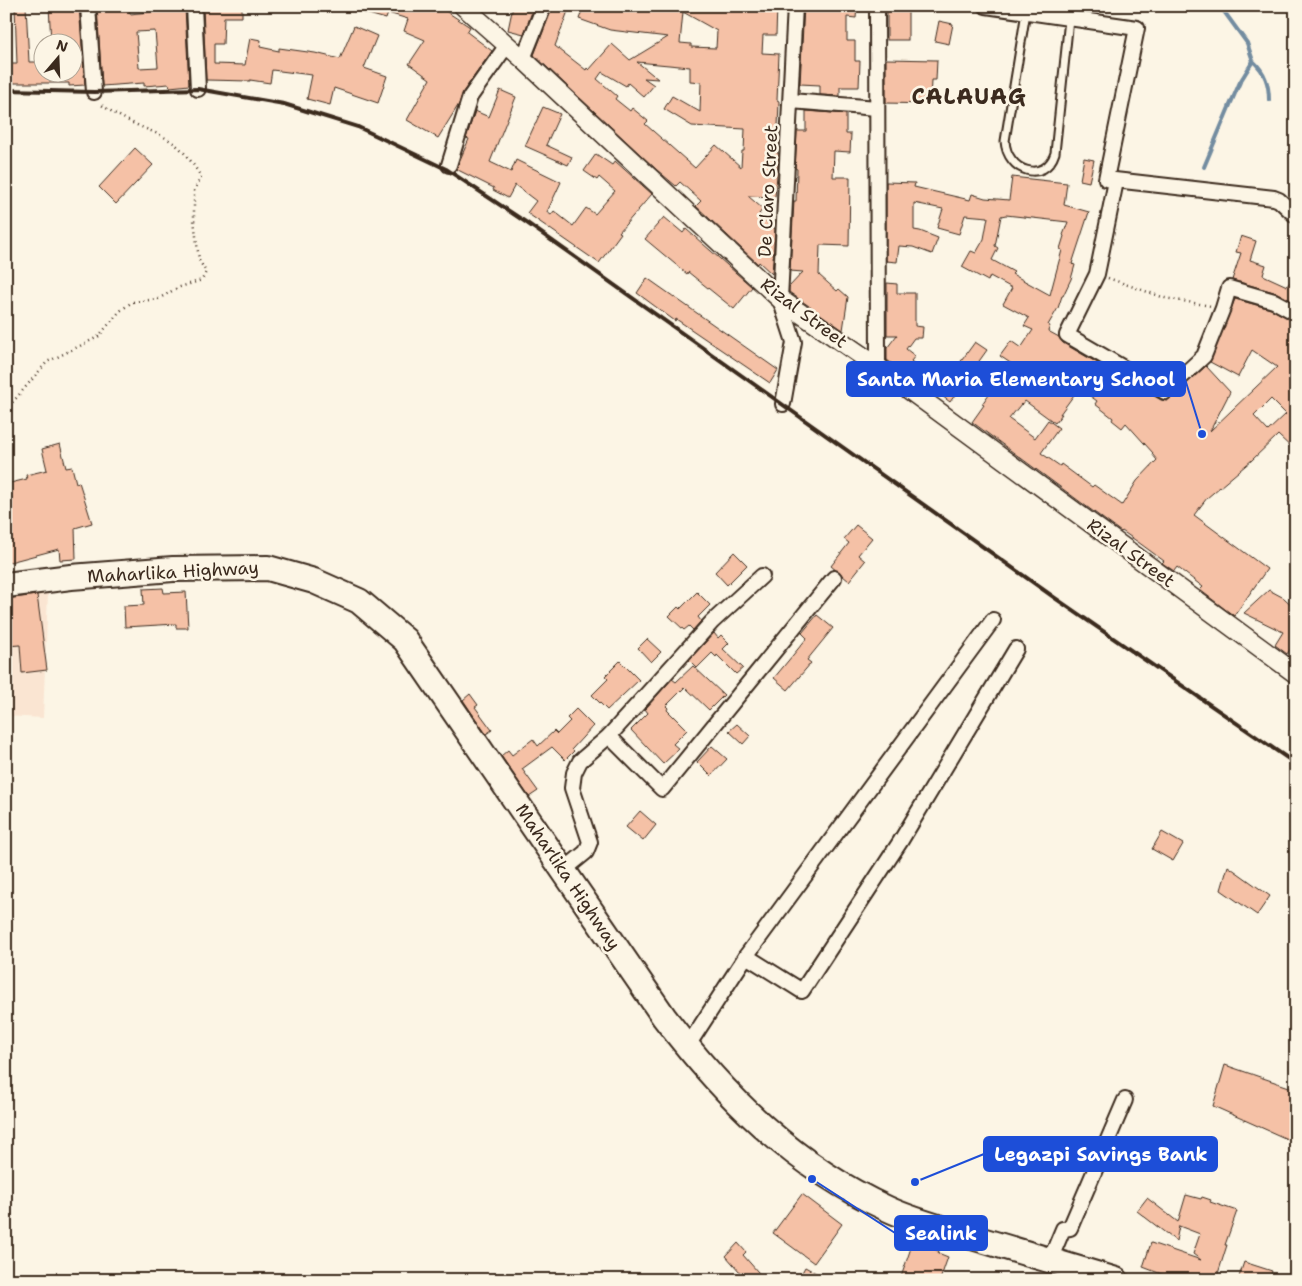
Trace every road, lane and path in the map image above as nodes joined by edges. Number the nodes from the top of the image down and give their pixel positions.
1 (88, 6) edge
2 (194, 6) edge
3 (463, 6) edge
4 (544, 6) edge
5 (796, 6) edge
6 (877, 6) edge
7 (986, 6) edge
8 (1026, 12) junction
9 (1070, 19) junction
10 (506, 45) junction
11 (523, 59) junction
12 (198, 89) dead end
13 (94, 92) joint
14 (791, 101) junction
15 (877, 108) junction
16 (449, 165) dead end
17 (1116, 181) junction
18 (1296, 216) edge
19 (1097, 274) junction
20 (780, 300) junction
21 (1223, 308) junction
22 (1296, 313) edge
23 (878, 367) junction
24 (783, 404) dead end
25 (6, 410) edge
26 (762, 576) dead end
27 (834, 578) dead end
28 (6, 585) edge
29 (993, 620) dead end
30 (1016, 650) dead end
31 (1296, 674) edge
32 (609, 736) junction
33 (564, 870) junction
34 (746, 956) junction
35 (687, 1047) junction
36 (1125, 1100) dead end
37 (1050, 1260) junction
38 (1116, 1280) edge

1 - 13 street
2 - 12 street
3 - 10 street, Rizal Street
4 - 11 street
5 - 14 street, De Claro Street
6 - 15 street
7 - 8 street
8 - 9 street
8 - 9 lane
9 - 17 street
10 - 11 street, Rizal Street
10 - 16 street
11 - 20 street, Rizal Street
13 - 25 path
14 - 15 street
14 - 20 street, De Claro Street
15 - 23 street
17 - 18 street
17 - 19 street
19 - 21 path
19 - 21 street
20 - 23 street, Rizal Street
20 - 24 street, De Claro Street
21 - 22 street
23 - 31 street, Rizal Street
26 - 32 street
27 - 32 street
28 - 33 highway, Maharlika Highway
29 - 34 street
30 - 34 street
32 - 33 street
33 - 35 highway, Maharlika Highway
34 - 35 street
35 - 37 highway, Maharlika Highway
36 - 37 street
37 - 38 highway, Maharlika Highway

